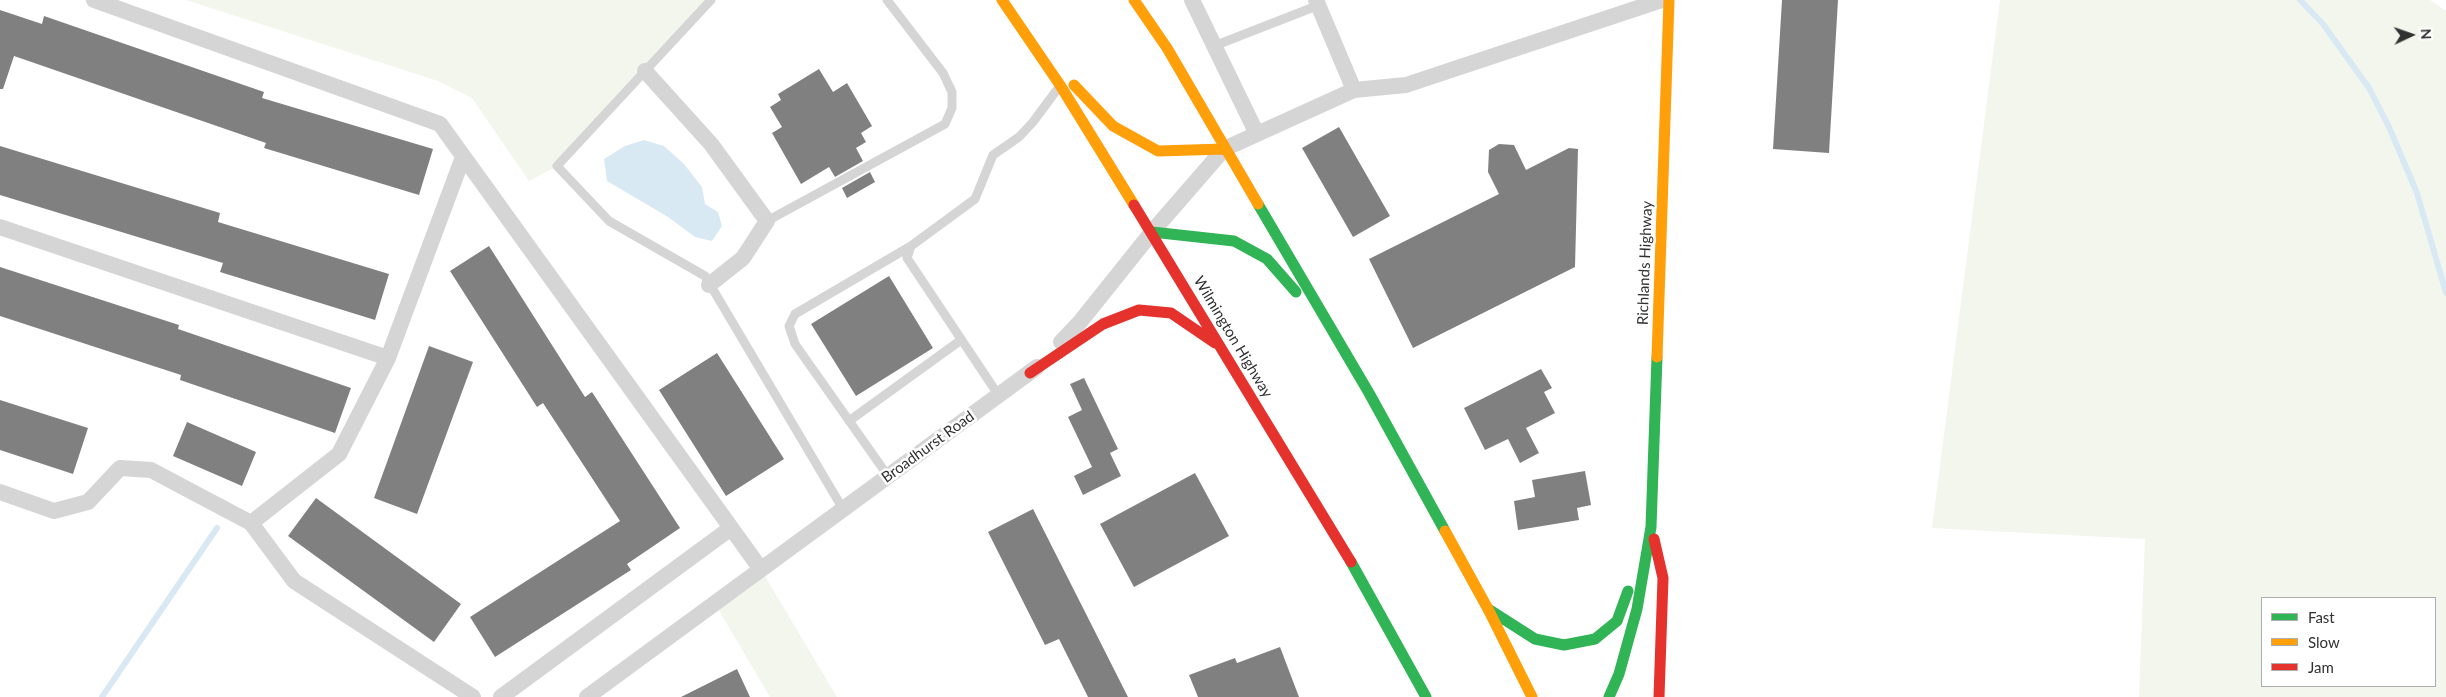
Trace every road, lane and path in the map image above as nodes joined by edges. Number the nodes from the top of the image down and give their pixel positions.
1 (94, 0) edge
2 (711, 0) edge
3 (887, 0) edge
4 (1002, 0) edge
5 (1134, 0) edge
6 (1192, 0) edge
7 (1662, 0) edge
8 (1670, 0) edge
9 (1318, 3) edge
10 (1031, 40) junction
11 (1214, 46) junction
12 (645, 71) junction
13 (1060, 85) junction
14 (1354, 90) junction
15 (1257, 134) junction
16 (1224, 149) junction
17 (463, 157) junction
18 (766, 221) junction
19 (0, 227) edge
20 (1152, 232) junction
21 (911, 246) junction
22 (709, 285) junction
23 (961, 340) junction
24 (1339, 340) junction
25 (1223, 348) junction
26 (388, 358) junction
27 (1030, 373) junction
28 (999, 396) junction
29 (849, 421) junction
30 (888, 476) junction
31 (0, 492) edge
32 (843, 509) junction
33 (251, 523) junction
34 (1650, 527) junction
35 (731, 528) junction
36 (760, 568) junction
37 (1488, 609) junction
38 (472, 697) edge
39 (500, 697) edge
40 (587, 697) edge
41 (1426, 697) edge
42 (1532, 697) edge
43 (1609, 697) edge
44 (1659, 697) edge

1 - 17 street
2 - 12 lane
3 - 18 lane
4 - 10 main road, Wilmington Highway
5 - 16 main road
6 - 11 street
7 - 14 street
8 - 34 main road, Richlands Highway
9 - 11 lane
9 - 14 street
10 - 13 main road, Wilmington Highway
10 - 16 main road
11 - 15 street
12 - 18 street
12 - 22 lane
13 - 20 main road, Wilmington Highway
13 - 21 lane
14 - 15 street
15 - 16 street
16 - 20 street, Broadhurst Road
16 - 24 main road
17 - 26 street
17 - 35 street
18 - 22 street
19 - 26 street
20 - 24 main road
20 - 25 main road, Wilmington Highway
20 - 27 street, Broadhurst Road
21 - 23 lane
21 - 29 lane
22 - 32 lane
23 - 28 lane
23 - 29 lane
24 - 37 main road
25 - 27 main road
25 - 41 main road, Wilmington Highway
26 - 33 street
27 - 28 street, Broadhurst Road
28 - 30 street, Broadhurst Road
29 - 30 lane
30 - 32 street, Broadhurst Road
31 - 33 street
32 - 36 street, Broadhurst Road
33 - 38 street
34 - 37 main road
34 - 43 main road, Richlands Highway
34 - 44 main road, Richlands Highway
35 - 36 street
35 - 39 street
36 - 40 street, Broadhurst Road
37 - 42 main road

